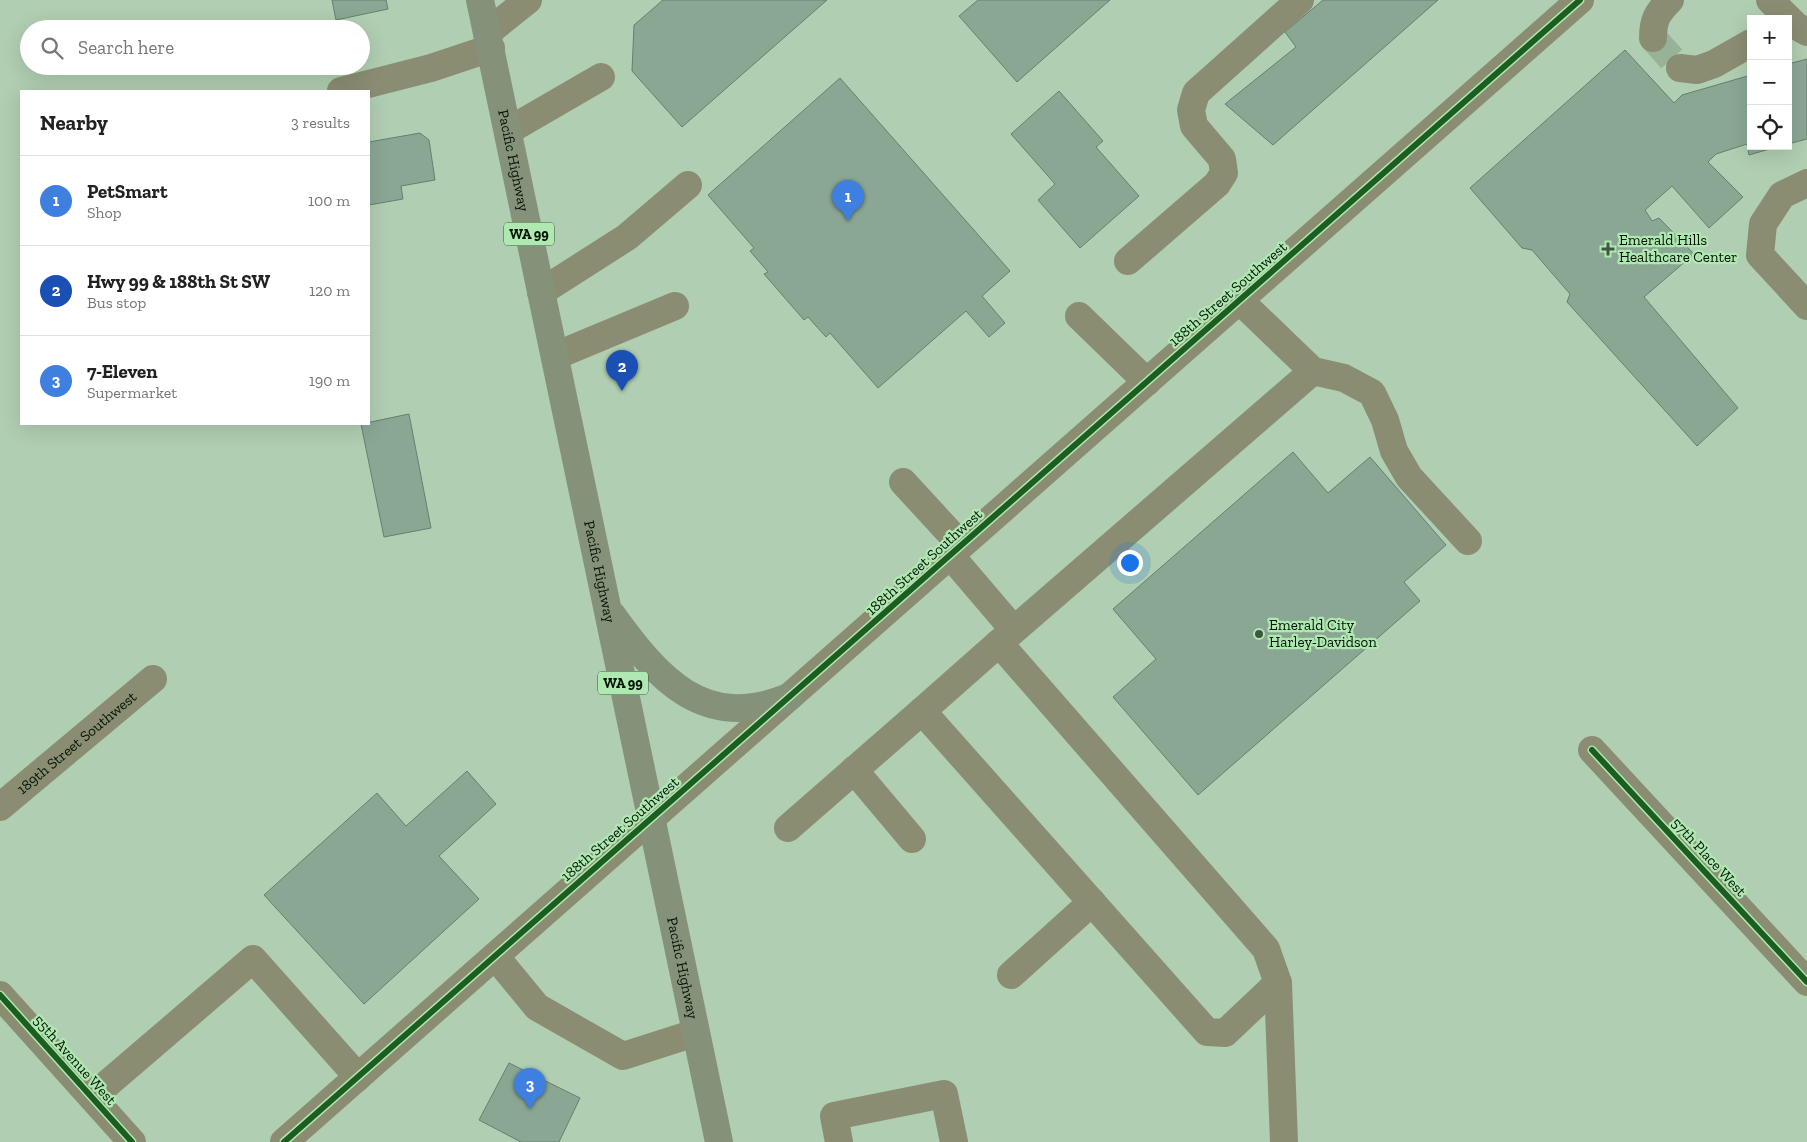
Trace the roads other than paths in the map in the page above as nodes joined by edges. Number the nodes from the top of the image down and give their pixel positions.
1 (480, 0) edge
2 (528, 0) edge
3 (1300, 0) edge
4 (1580, 0) edge
5 (1670, 0) edge
6 (1770, 0) edge
7 (1795, 25) edge
8 (1652, 38) dead end
9 (489, 40) junction
10 (1747, 44) edge
11 (1680, 68) dead end
12 (601, 77) dead end
13 (345, 90) edge
14 (508, 131) junction
15 (1807, 183) edge
16 (688, 185) dead end
17 (1128, 262) dead end
18 (540, 292) junction
19 (1240, 300) junction
20 (675, 306) dead end
21 (1807, 306) edge
22 (1079, 316) dead end
23 (555, 356) junction
24 (1313, 372) junction
25 (1147, 382) junction
26 (903, 482) dead end
27 (1468, 541) dead end
28 (956, 550) junction
29 (608, 609) junction
30 (1006, 636) junction
31 (153, 679) dead end
32 (789, 698) junction
33 (922, 711) junction
34 (1592, 750) dead end
35 (854, 770) junction
36 (0, 807) edge
37 (651, 818) junction
38 (788, 828) dead end
39 (912, 839) dead end
40 (1092, 902) junction
41 (495, 956) junction
42 (1011, 975) dead end
43 (1807, 982) edge
44 (1278, 983) junction
45 (0, 995) edge
46 (695, 1033) junction
47 (358, 1077) junction
48 (92, 1097) junction
49 (132, 1142) edge
50 (284, 1142) edge
51 (719, 1142) edge
52 (838, 1142) edge
53 (954, 1142) edge
54 (1284, 1142) edge

1 - 9 highway, Pacific Highway / WA 99
2 - 9 street
3 - 17 street
4 - 19 street, 188th Street Southwest
5 - 8 street
6 - 7 street
9 - 13 street
9 - 14 highway, Pacific Highway / WA 99
10 - 11 street
12 - 14 street
14 - 18 highway, Pacific Highway / WA 99
15 - 21 street
16 - 18 street
18 - 23 highway, Pacific Highway / WA 99
19 - 24 street
19 - 25 street, 188th Street Southwest
20 - 23 street
22 - 25 street
23 - 29 highway, Pacific Highway / WA 99
24 - 27 street
24 - 30 street
25 - 28 street, 188th Street Southwest
26 - 28 street
28 - 30 street
28 - 32 street, 188th Street Southwest
29 - 32 highway
29 - 37 highway, Pacific Highway / WA 99
30 - 33 street
30 - 44 street
31 - 36 street, 189th Street Southwest
32 - 37 street, 188th Street Southwest
33 - 35 street
33 - 40 street
34 - 43 street, 57th Place West
35 - 38 street
35 - 39 street
37 - 41 street, 188th Street Southwest
37 - 46 highway, Pacific Highway / WA 99
40 - 42 street
40 - 44 street
41 - 46 street
41 - 47 street, 188th Street Southwest
44 - 54 street
45 - 48 street, 55th Avenue West
46 - 51 highway, Pacific Highway / WA 99
47 - 48 street
47 - 50 street, 188th Street Southwest
48 - 49 street, 55th Avenue West
52 - 53 street

